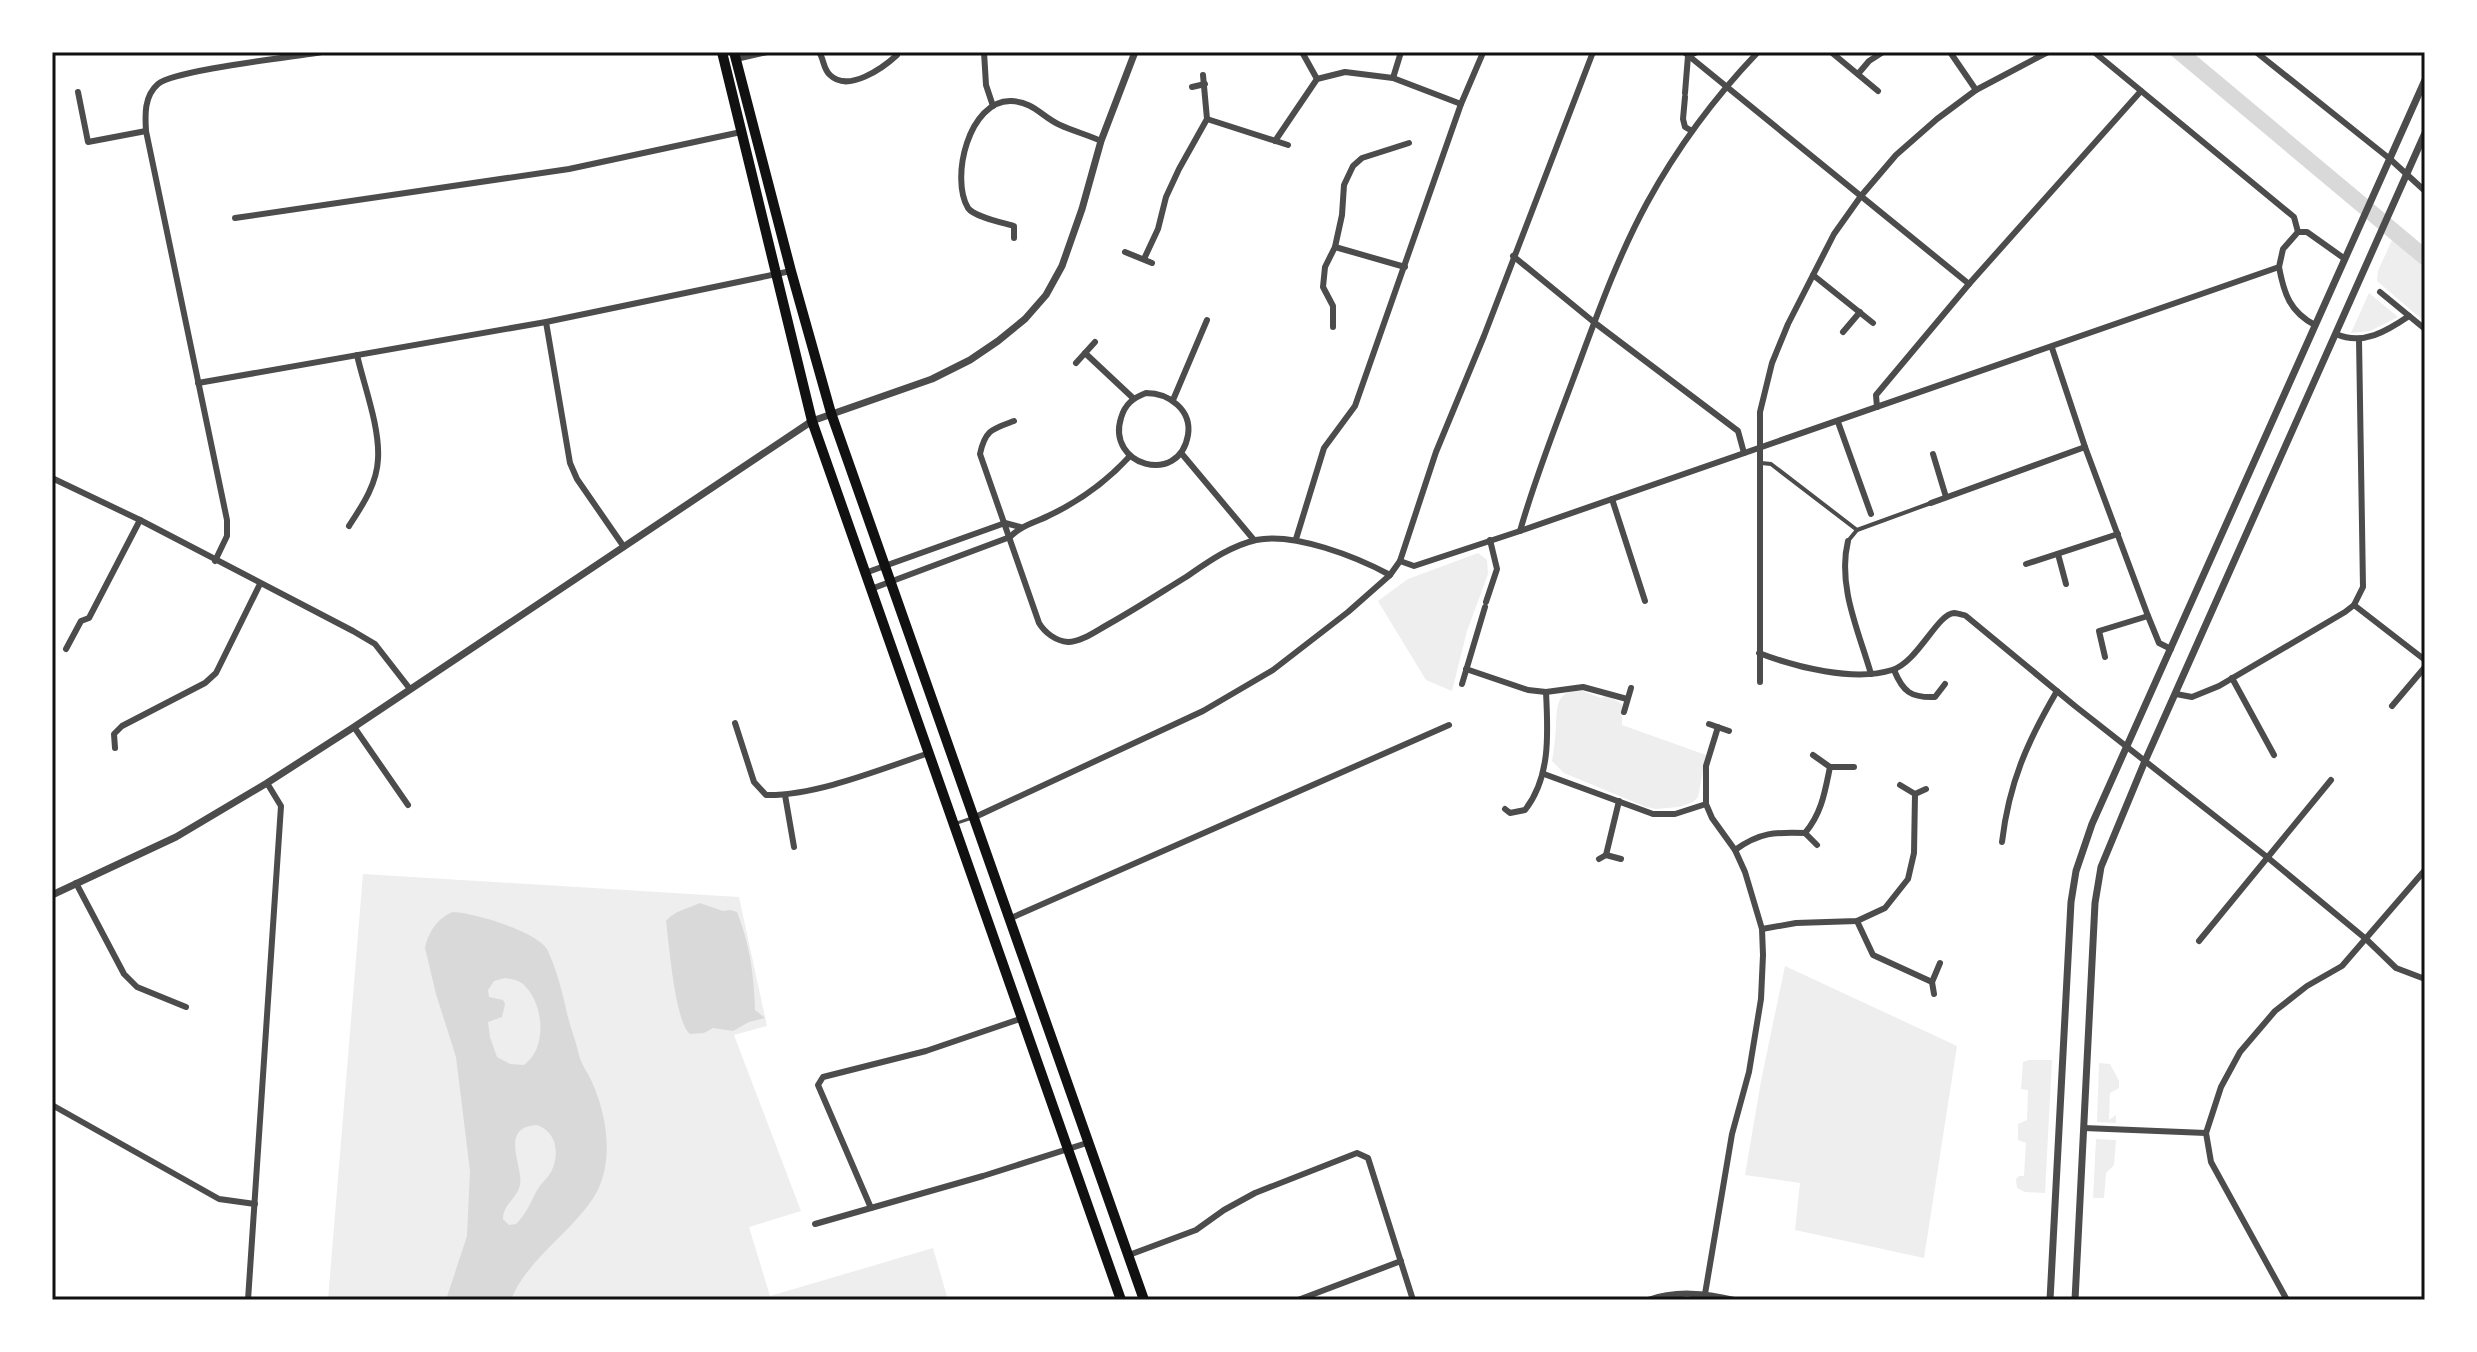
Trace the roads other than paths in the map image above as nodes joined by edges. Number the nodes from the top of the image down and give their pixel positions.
1 (322, 52) edge
2 (722, 52) edge
3 (767, 52) edge
4 (819, 52) edge
5 (984, 52) edge
6 (1135, 52) edge
7 (1302, 52) edge
8 (1401, 52) edge
9 (1593, 52) edge
10 (1697, 52) edge
11 (1758, 52) edge
12 (1831, 52) edge
13 (1883, 52) edge
14 (1950, 52) edge
15 (2048, 52) edge
16 (2094, 52) edge
17 (2256, 52) edge
18 (1686, 54) edge
19 (899, 55) edge
20 (1482, 55) dead end
21 (735, 56) edge
22 (1858, 74) junction
23 (1203, 75) dead end
24 (1393, 78) junction
25 (1317, 79) junction
26 (2425, 80) edge
27 (1205, 84) junction
28 (1726, 86) junction
29 (1192, 87) dead end
30 (1976, 90) junction
31 (1878, 91) dead end
32 (2141, 91) junction
33 (78, 92) dead end
34 (1461, 104) junction
35 (993, 106) junction
36 (1207, 119) junction
37 (146, 131) junction
38 (1692, 131) junction
39 (741, 132) junction
40 (2425, 133) edge
41 (1101, 141) junction
42 (1275, 141) junction
43 (1409, 143) dead end
44 (1288, 145) dead end
45 (2390, 159) junction
46 (2406, 176) junction
47 (2425, 191) edge
48 (1861, 196) junction
49 (235, 218) dead end
50 (2298, 232) junction
51 (1014, 238) dead end
52 (1335, 247) junction
53 (1125, 252) dead end
54 (1513, 256) junction
55 (1144, 259) junction
56 (2345, 259) junction
57 (1152, 263) dead end
58 (1405, 267) junction
59 (2279, 267) junction
60 (791, 271) junction
61 (777, 275) junction
62 (1813, 275) junction
63 (1969, 284) junction
64 (2380, 292) dead end
65 (1860, 312) junction
66 (2409, 316) junction
67 (1207, 320) dead end
68 (546, 322) junction
69 (1595, 323) junction
70 (1873, 323) dead end
71 (2315, 325) junction
72 (1333, 327) dead end
73 (2425, 329) edge
74 (1843, 332) dead end
75 (2336, 334) junction
76 (2359, 339) junction
77 (1095, 342) dead end
78 (2052, 348) junction
79 (1085, 353) junction
80 (357, 355) junction
81 (1076, 363) dead end
82 (198, 383) junction
83 (1133, 398) junction
84 (1173, 400) junction
85 (1877, 407) junction
86 (831, 413) junction
87 (812, 421) junction
88 (1014, 421) dead end
89 (1838, 422) junction
90 (2085, 447) junction
91 (1758, 448) junction
92 (1744, 453) junction
93 (1182, 454) junction
94 (1933, 454) dead end
95 (1130, 456) junction
96 (1758, 463) junction
97 (52, 478) edge
98 (1946, 497) junction
99 (1612, 499) junction
100 (1931, 503) joint
101 (1871, 514) dead end
102 (140, 520) junction
103 (1005, 523) junction
104 (349, 526) dead end
105 (1020, 527) junction
106 (1857, 530) junction
107 (1520, 531) junction
108 (2118, 534) junction
109 (1010, 537) junction
110 (1296, 539) junction
111 (1254, 540) junction
112 (1490, 540) junction
113 (1848, 541) joint
114 (624, 547) junction
115 (2058, 554) junction
116 (215, 561) junction
117 (1400, 561) junction
118 (2026, 564) dead end
119 (884, 567) junction
120 (865, 573) junction
121 (1390, 575) junction
122 (889, 583) junction
123 (260, 584) junction
124 (2066, 584) dead end
125 (871, 589) junction
126 (1645, 601) dead end
127 (2354, 605) junction
128 (2148, 616) junction
129 (66, 649) dead end
130 (2171, 649) junction
131 (1759, 653) junction
132 (2105, 657) dead end
133 (2425, 660) edge
134 (2425, 667) edge
135 (1466, 669) junction
136 (1894, 670) junction
137 (1871, 674) junction
138 (2232, 678) junction
139 (1760, 682) dead end
140 (1462, 684) dead end
141 (1945, 684) dead end
142 (1631, 688) dead end
143 (410, 689) junction
144 (2057, 691) junction
145 (1546, 692) junction
146 (2176, 694) junction
147 (1627, 699) junction
148 (2392, 706) dead end
149 (1624, 712) dead end
150 (735, 723) dead end
151 (1709, 724) dead end
152 (1449, 725) dead end
153 (354, 727) junction
154 (1718, 727) junction
155 (1729, 731) dead end
156 (2127, 747) junction
157 (115, 748) dead end
158 (929, 753) junction
159 (1813, 755) dead end
160 (2274, 755) dead end
161 (2145, 761) junction
162 (1830, 767) junction
163 (1854, 767) dead end
164 (1544, 774) junction
165 (2331, 780) dead end
166 (267, 783) junction
167 (1900, 785) dead end
168 (1926, 789) dead end
169 (1915, 794) junction
170 (785, 795) junction
171 (1619, 801) junction
172 (1706, 804) junction
173 (408, 805) dead end
174 (1505, 809) dead end
175 (1518, 813) junction
176 (973, 818) junction
177 (1519, 822) dead end
178 (953, 825) junction
179 (1805, 833) junction
180 (2002, 842) dead end
181 (1817, 845) dead end
182 (794, 847) dead end
183 (1735, 850) junction
184 (2267, 857) junction
185 (1621, 859) dead end
186 (2425, 870) edge
187 (76, 883) junction
188 (52, 895) edge
189 (1011, 918) junction
190 (1857, 921) junction
191 (1762, 929) junction
192 (2366, 939) junction
193 (2199, 941) dead end
194 (1940, 963) dead end
195 (2425, 979) edge
196 (1932, 982) junction
197 (1934, 994) dead end
198 (186, 1007) dead end
199 (1023, 1018) junction
200 (52, 1105) edge
201 (2084, 1128) junction
202 (2206, 1133) junction
203 (1090, 1142) junction
204 (1069, 1150) junction
205 (255, 1204) junction
206 (871, 1208) junction
207 (815, 1224) dead end
208 (1129, 1255) junction
209 (1401, 1261) junction
210 (1705, 1294) junction
211 (248, 1300) edge
212 (1121, 1300) edge
213 (1144, 1300) edge
214 (1298, 1300) edge
215 (1413, 1300) edge
216 (1648, 1300) edge
217 (1734, 1300) edge
218 (2050, 1300) edge
219 (2075, 1300) edge
220 (2287, 1300) edge

1 - 37 street
2 - 39 highway
3 - 21 street
4 - 19 street
5 - 35 street
6 - 41 street
7 - 25 street
8 - 24 street
9 - 54 street
10 - 18 street
11 - 28 street
12 - 22 street
13 - 22 street
14 - 30 street
15 - 30 street
16 - 32 street
17 - 45 street
18 - 28 street
18 - 38 street
20 - 34 street
21 - 60 highway
22 - 31 street
23 - 27 street
24 - 25 street
24 - 34 street
25 - 42 street
26 - 45 street
27 - 29 street
27 - 36 street
28 - 38 street
28 - 48 street
30 - 48 street
32 - 50 street
32 - 63 street
33 - 37 street
34 - 58 street
35 - 41 street
35 - 51 street
36 - 42 street
36 - 55 street
37 - 82 street
38 - 69 street
39 - 49 street
39 - 61 highway
40 - 46 street
41 - 86 street
42 - 44 street
43 - 52 street
45 - 46 street
45 - 56 street
46 - 47 street
46 - 75 street
48 - 62 street
48 - 63 street
50 - 56 street
50 - 59 street
52 - 58 street
52 - 72 street
53 - 55 street
54 - 69 street
54 - 117 street
55 - 57 street
56 - 71 street
58 - 110 street
59 - 71 street
59 - 78 street
60 - 61 street
60 - 86 highway
61 - 68 street
61 - 87 highway
62 - 65 street
62 - 91 street
63 - 85 street
64 - 66 street
65 - 70 street
65 - 74 street
66 - 73 street
66 - 76 street
67 - 84 street
68 - 80 street
68 - 114 street
69 - 92 street
69 - 107 street
71 - 130 street
75 - 76 street
75 - 146 street
76 - 127 street
77 - 79 street
78 - 85 street
78 - 90 street
79 - 81 street
79 - 83 street
80 - 82 street
80 - 104 street
82 - 116 street
83 - 84 street
83 - 95 street
84 - 93 street
85 - 89 street
86 - 87 street
86 - 119 highway
87 - 114 street
87 - 120 highway
88 - 103 street
89 - 91 street
89 - 101 street
90 - 98 street
90 - 108 street
91 - 92 street
91 - 96 street
92 - 99 street
93 - 95 street
93 - 111 street
94 - 98 street
95 - 105 street
96 - 106 street
96 - 131 street
97 - 102 street
98 - 100 street
99 - 107 street
99 - 126 street
100 - 106 street
102 - 116 street
102 - 129 street
103 - 105 street
103 - 109 street
103 - 119 street
105 - 109 street
106 - 113 street
107 - 112 street
108 - 115 street
108 - 128 street
109 - 111 street
109 - 122 street
110 - 111 street
110 - 121 street
112 - 117 street
112 - 135 street
113 - 137 street
114 - 143 street
115 - 118 street
115 - 124 street
116 - 123 street
117 - 121 street
119 - 120 street
119 - 122 highway
120 - 125 highway
121 - 176 street
122 - 125 street
122 - 176 highway
123 - 143 street
123 - 157 street
125 - 158 highway
127 - 133 street
127 - 138 street
128 - 130 street
128 - 132 street
130 - 156 street
131 - 137 street
131 - 139 street
134 - 148 street
135 - 140 street
135 - 145 street
136 - 137 street
136 - 141 street
136 - 144 street
138 - 146 street
138 - 160 street
142 - 147 street
143 - 153 street
144 - 156 street
144 - 180 street
145 - 147 street
145 - 164 street
146 - 161 street
147 - 149 street
150 - 170 street
151 - 154 street
152 - 189 street
153 - 166 street
153 - 173 street
154 - 155 street
154 - 172 street
156 - 161 street
156 - 218 street
158 - 170 street
158 - 178 highway
159 - 162 street
161 - 184 street
161 - 201 street
162 - 163 street
162 - 179 street
164 - 171 street
164 - 175 street
165 - 184 street
166 - 187 street
166 - 205 street
167 - 169 street
168 - 169 street
169 - 190 street
170 - 182 street
171 - 172 street
171 - 185 street
172 - 183 street
174 - 175 street
175 - 177 street
176 - 178 lane
176 - 189 highway
178 - 199 highway
179 - 181 street
179 - 183 street
183 - 191 street
184 - 192 street
184 - 193 street
186 - 192 street
187 - 188 street
187 - 198 street
189 - 203 highway
190 - 191 street
190 - 196 street
191 - 210 street
192 - 195 street
192 - 202 street
194 - 196 street
196 - 197 street
199 - 204 highway
199 - 206 street
200 - 205 street
201 - 202 street
201 - 219 street
202 - 220 street
203 - 204 street
203 - 208 highway
204 - 206 street
204 - 212 highway
205 - 211 street
206 - 207 street
208 - 209 street
208 - 213 highway
209 - 214 street
209 - 215 street
210 - 216 street
210 - 217 street

